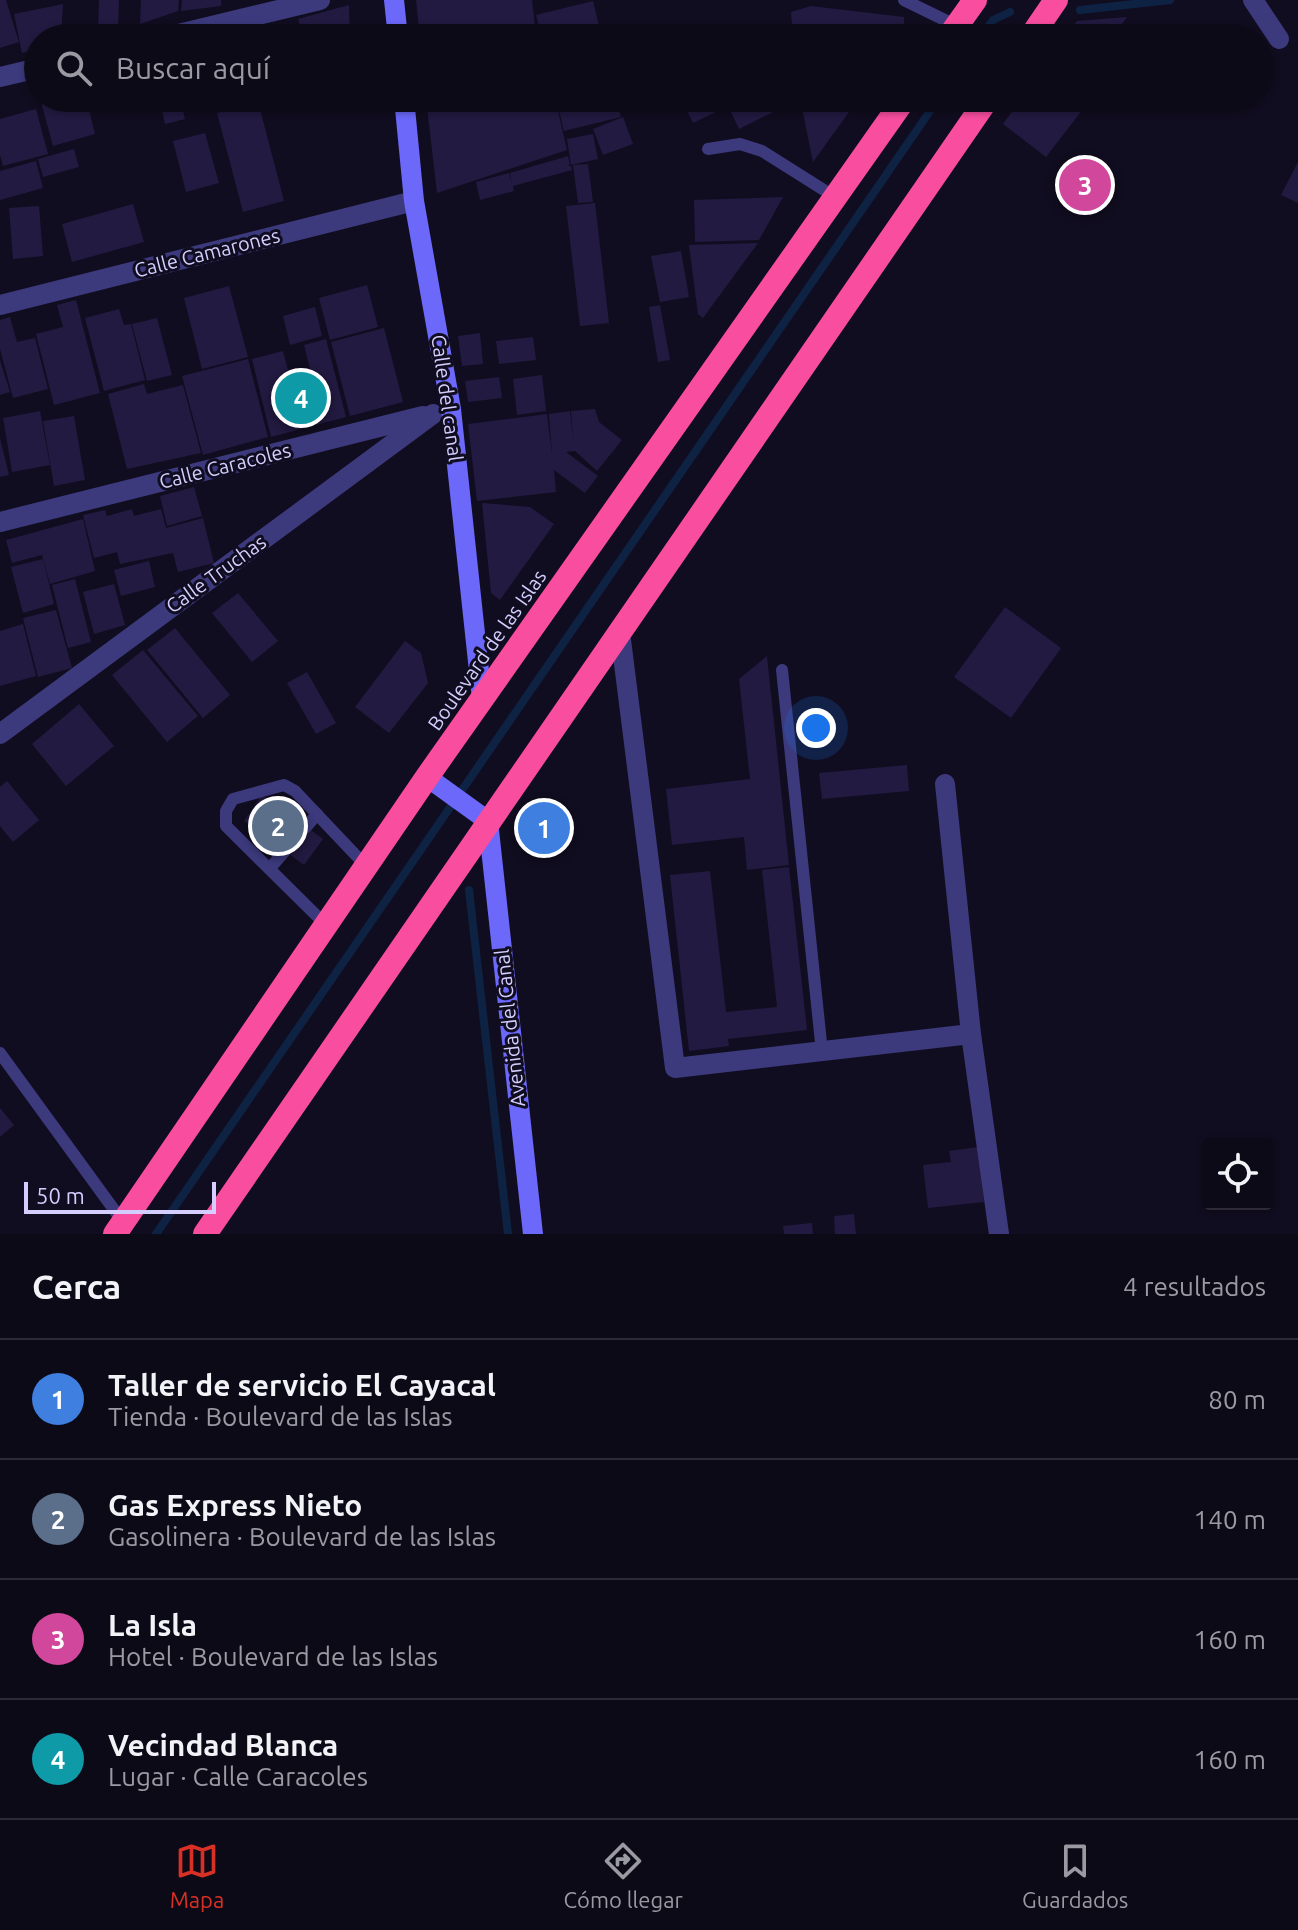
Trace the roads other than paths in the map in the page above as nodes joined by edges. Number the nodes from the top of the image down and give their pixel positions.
1 (320, 0) edge
2 (394, 0) edge
3 (904, 0) edge
4 (975, 0) edge
5 (1056, 0) edge
6 (1254, 0) edge
7 (220, 24) edge
8 (397, 24) edge
9 (940, 24) edge
10 (958, 24) edge
11 (1040, 24) edge
12 (1269, 24) edge
13 (1274, 31) edge
14 (1279, 39) dead end
15 (24, 71) edge
16 (0, 77) edge
17 (405, 112) edge
18 (895, 112) edge
19 (978, 112) edge
20 (708, 149) dead end
21 (835, 197) junction
22 (414, 201) junction
23 (0, 305) edge
24 (442, 412) junction
25 (0, 522) edge
26 (620, 632) junction
27 (782, 670) dead end
28 (482, 699) junction
29 (0, 734) edge
30 (437, 783) junction
31 (945, 784) dead end
32 (317, 814) junction
33 (485, 819) junction
34 (306, 827) dead end
35 (285, 851) dead end
36 (366, 866) junction
37 (270, 868) junction
38 (326, 925) junction
39 (971, 1034) junction
40 (822, 1052) junction
41 (0, 1053) edge
42 (119, 1228) edge
43 (205, 1234) edge
44 (533, 1234) edge
45 (999, 1234) edge

1 - 7 street
2 - 8 street
3 - 9 lane
4 - 10 highway
5 - 11 highway
6 - 12 street
13 - 14 street
15 - 16 street
17 - 22 street, Calle del canal
18 - 21 highway, Boulevard de las Islas
19 - 26 highway
20 - 21 lane
21 - 28 highway, Boulevard de las Islas
22 - 23 street, Calle Camarones
22 - 24 street, Calle del canal
24 - 25 street, Calle Caracoles
24 - 28 street, Calle del canal
24 - 29 street, Calle Truchas
26 - 33 highway
26 - 40 street
27 - 40 lane
28 - 30 highway, Boulevard de las Islas
30 - 33 street
30 - 36 highway, Boulevard de las Islas
31 - 39 street
32 - 34 lane
32 - 36 lane
32 - 37 lane
33 - 43 highway
33 - 44 street, Avenida del Canal
35 - 37 lane
36 - 38 highway, Boulevard de las Islas
37 - 38 lane
38 - 42 highway, Boulevard de las Islas
39 - 40 street
39 - 45 street
41 - 42 lane

